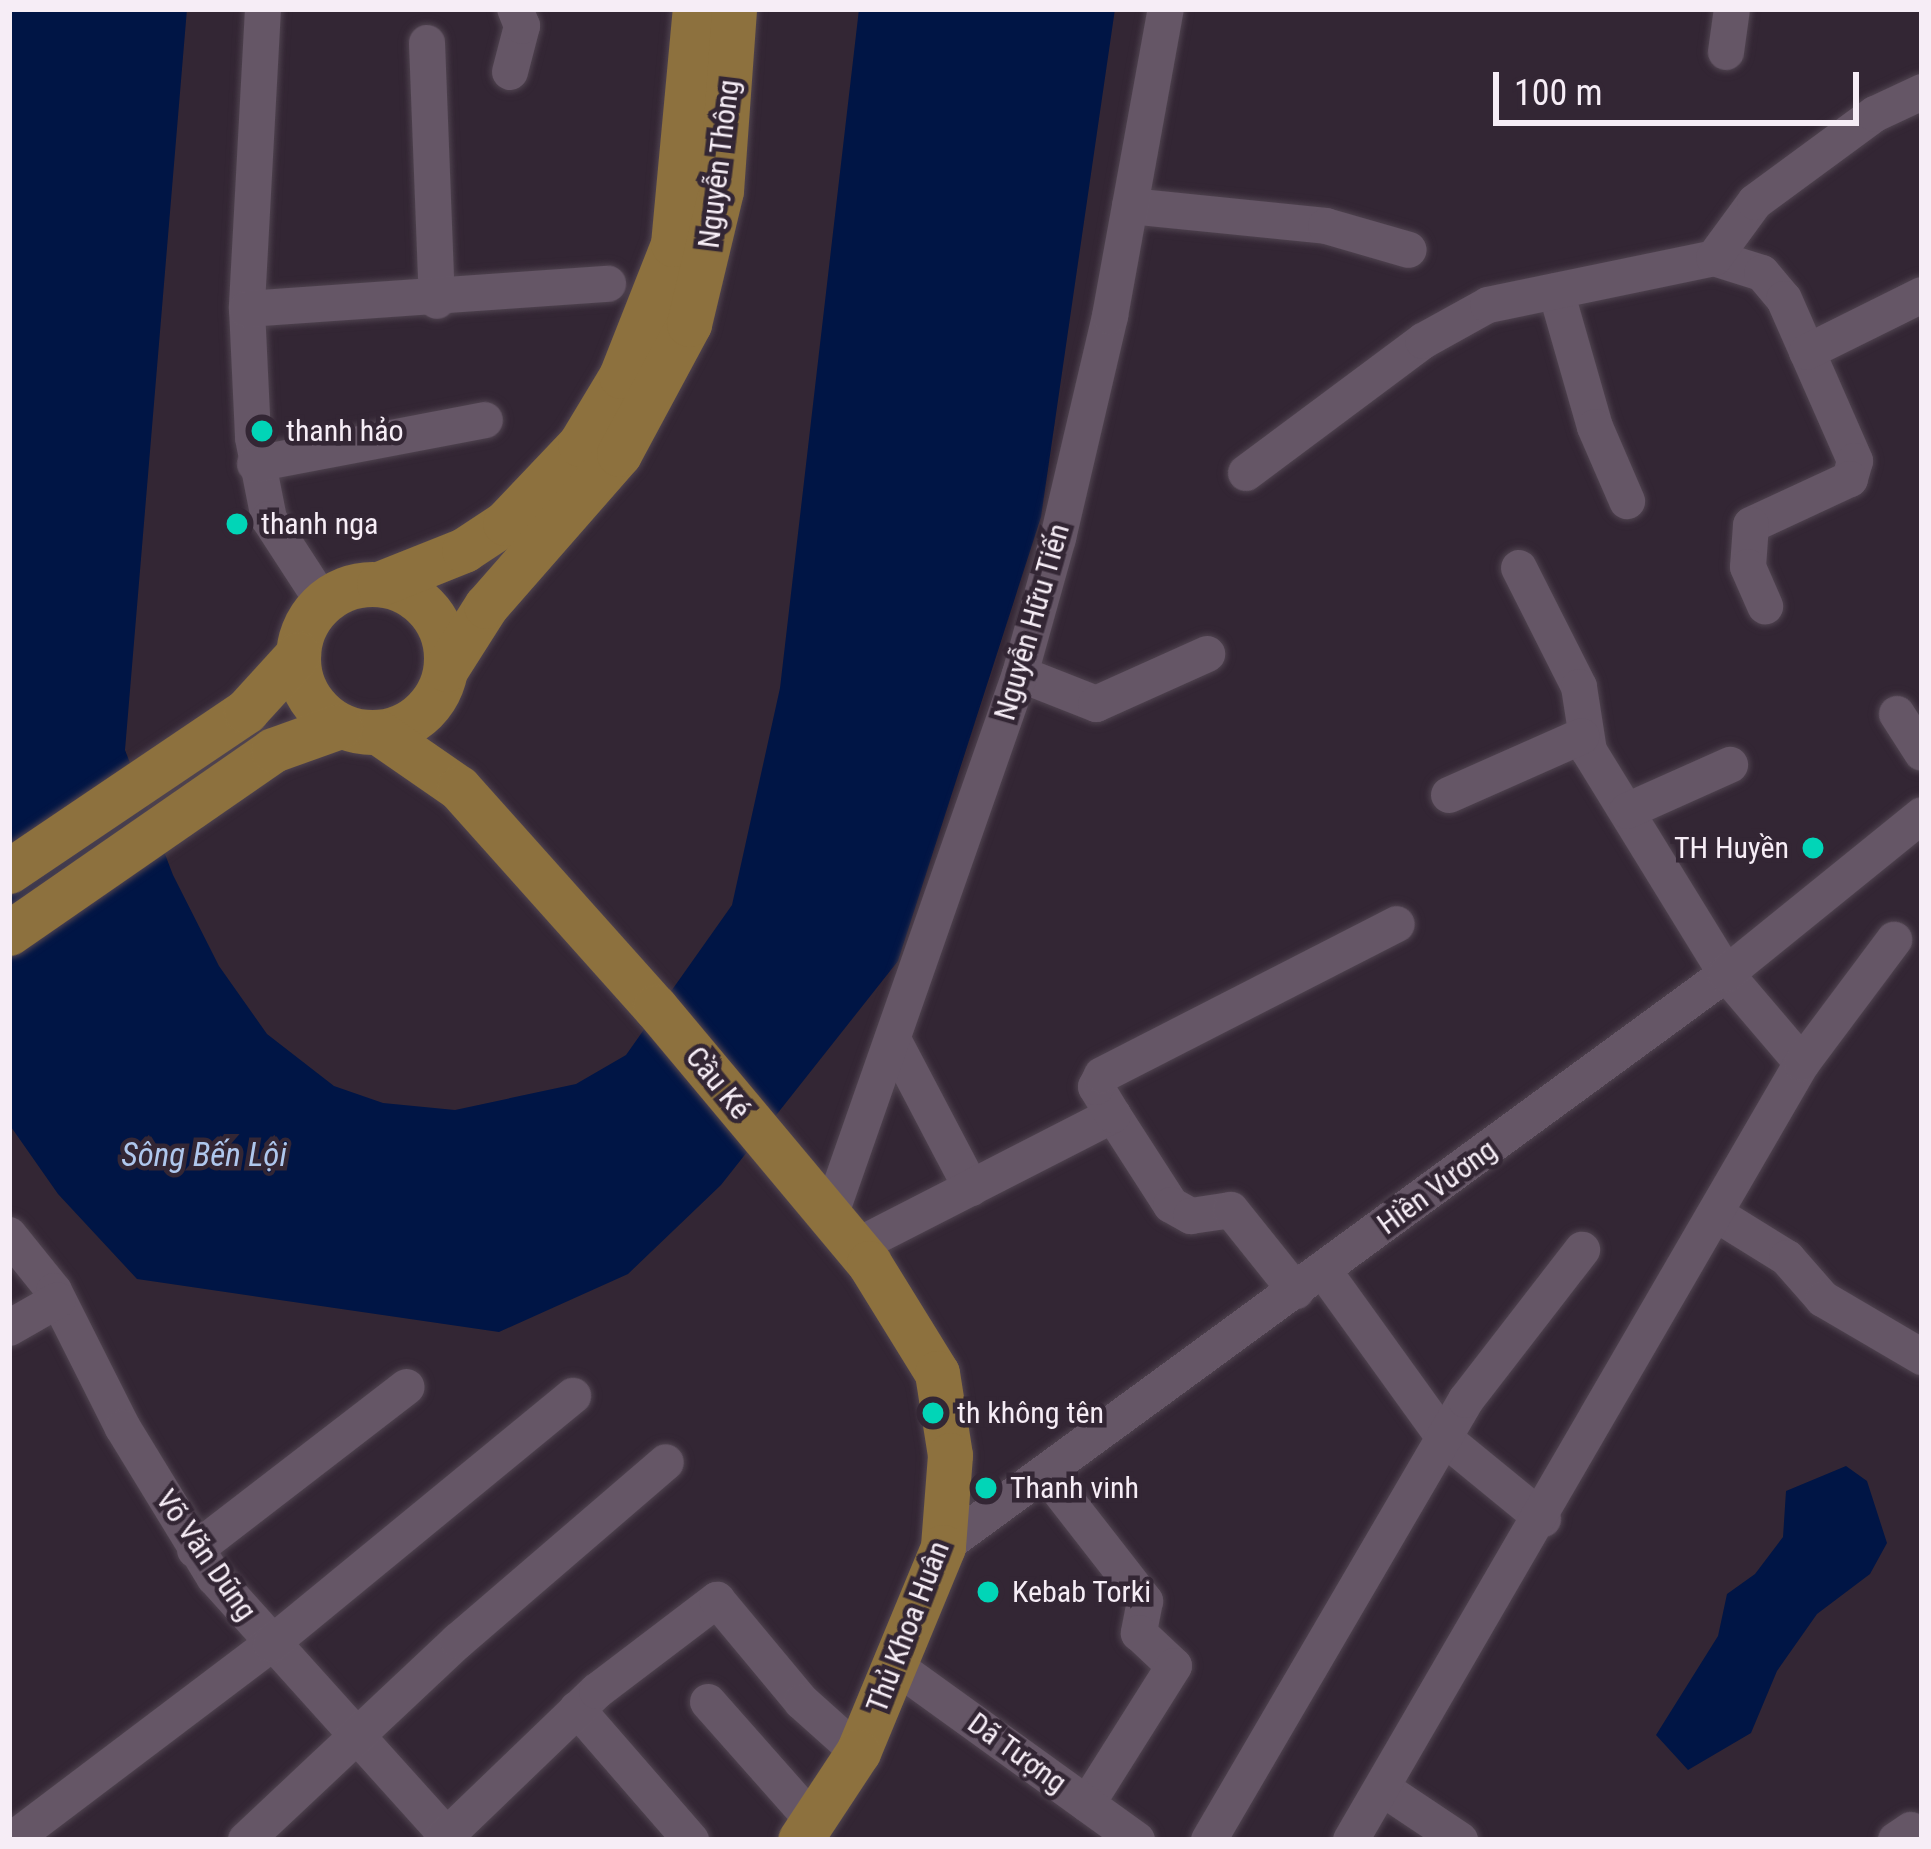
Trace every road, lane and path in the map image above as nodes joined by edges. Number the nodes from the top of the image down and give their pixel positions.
1 (262, 9) edge
2 (515, 9) edge
3 (695, 9) edge
4 (734, 9) edge
5 (1166, 9) edge
6 (1732, 9) edge
7 (427, 43) dead end
8 (1726, 52) dead end
9 (510, 72) dead end
10 (1922, 92) edge
11 (1130, 206) junction
12 (1409, 250) dead end
13 (1714, 258) junction
14 (608, 284) dead end
15 (1556, 291) junction
16 (1922, 295) edge
17 (437, 301) junction
18 (247, 309) junction
19 (1807, 352) junction
20 (485, 420) dead end
21 (256, 464) junction
22 (1246, 473) dead end
23 (1627, 501) dead end
24 (1519, 568) dead end
25 (379, 584) junction
26 (322, 602) junction
27 (1766, 606) dead end
28 (298, 654) junction
29 (1208, 654) dead end
30 (1020, 674) junction
31 (440, 685) junction
32 (1897, 714) dead end
33 (359, 729) junction
34 (1582, 736) junction
35 (1922, 753) edge
36 (1730, 765) dead end
37 (459, 788) junction
38 (1449, 795) dead end
39 (1627, 811) junction
40 (1922, 815) edge
41 (9, 871) edge
42 (1397, 924) dead end
43 (9, 933) edge
44 (1894, 940) dead end
45 (1726, 974) junction
46 (895, 1043) junction
47 (1802, 1063) junction
48 (1113, 1115) junction
49 (781, 1160) joint
50 (971, 1187) junction
51 (1716, 1214) junction
52 (843, 1232) junction
53 (9, 1235) edge
54 (1582, 1250) dead end
55 (1309, 1281) junction
56 (58, 1300) junction
57 (9, 1328) edge
58 (1922, 1357) edge
59 (406, 1387) dead end
60 (573, 1396) dead end
61 (1444, 1438) junction
62 (666, 1462) dead end
63 (1047, 1475) junction
64 (1543, 1520) junction
65 (943, 1547) junction
66 (195, 1550) junction
67 (271, 1644) junction
68 (898, 1666) junction
69 (708, 1702) dead end
70 (577, 1708) junction
71 (358, 1741) junction
72 (858, 1752) junction
73 (1382, 1788) junction
74 (1088, 1804) junction
75 (804, 1835) edge
76 (446, 1838) edge
77 (13, 1840) edge
78 (246, 1840) edge
79 (692, 1840) edge
80 (1137, 1840) edge
81 (1208, 1840) edge
82 (1351, 1840) edge
83 (1460, 1840) edge

1 - 18 street
2 - 9 street
3 - 25 main road, Nguyễn Thông
4 - 31 main road, Nguyễn Thông
5 - 11 street, Nguyễn Hữu Tiến
6 - 8 street
7 - 17 street
10 - 13 street
11 - 12 street
11 - 30 street, Nguyễn Hữu Tiến
13 - 15 street
13 - 19 street
14 - 17 street
15 - 22 street
15 - 23 street
16 - 19 street
17 - 18 street
18 - 21 street
19 - 27 street
20 - 21 street
21 - 26 street
24 - 34 street
25 - 26 main road
25 - 31 main road
26 - 28 main road
28 - 33 main road
28 - 41 main road
29 - 30 street
30 - 46 street, Nguyễn Hữu Tiến
31 - 33 main road
31 - 37 main road
32 - 35 street
33 - 37 main road
33 - 43 main road
34 - 38 street
34 - 39 street
36 - 39 street
37 - 49 main road, Cầu Ké
39 - 45 street
40 - 45 street, Hiền Vương
42 - 48 street
44 - 47 street
45 - 47 street
45 - 55 street, Hiền Vương
46 - 50 street
46 - 52 street, Nguyễn Hữu Tiến
47 - 51 street
48 - 50 street
48 - 55 street
49 - 52 main road, Thủ Khoa Huân
50 - 52 street
51 - 58 street
51 - 64 street
52 - 65 main road, Thủ Khoa Huân
53 - 56 street, Võ Văn Dũng
54 - 61 street
55 - 61 street
55 - 63 street, Hiền Vương
56 - 57 street
56 - 66 street, Võ Văn Dũng
59 - 66 street
60 - 67 street
61 - 64 street
61 - 81 street
62 - 71 street
63 - 65 street, Hiền Vương
63 - 74 street
64 - 73 street
65 - 68 main road, Thủ Khoa Huân
66 - 67 street, Võ Văn Dũng
67 - 71 street, Võ Văn Dũng
67 - 77 street
68 - 72 main road, Thủ Khoa Huân
68 - 74 street, Dã Tượng
69 - 75 street
70 - 72 street
70 - 76 street
70 - 79 street
71 - 76 street, Võ Văn Dũng
71 - 78 street
72 - 75 main road, Thủ Khoa Huân
73 - 82 street
73 - 83 street
74 - 80 street, Dã Tượng

